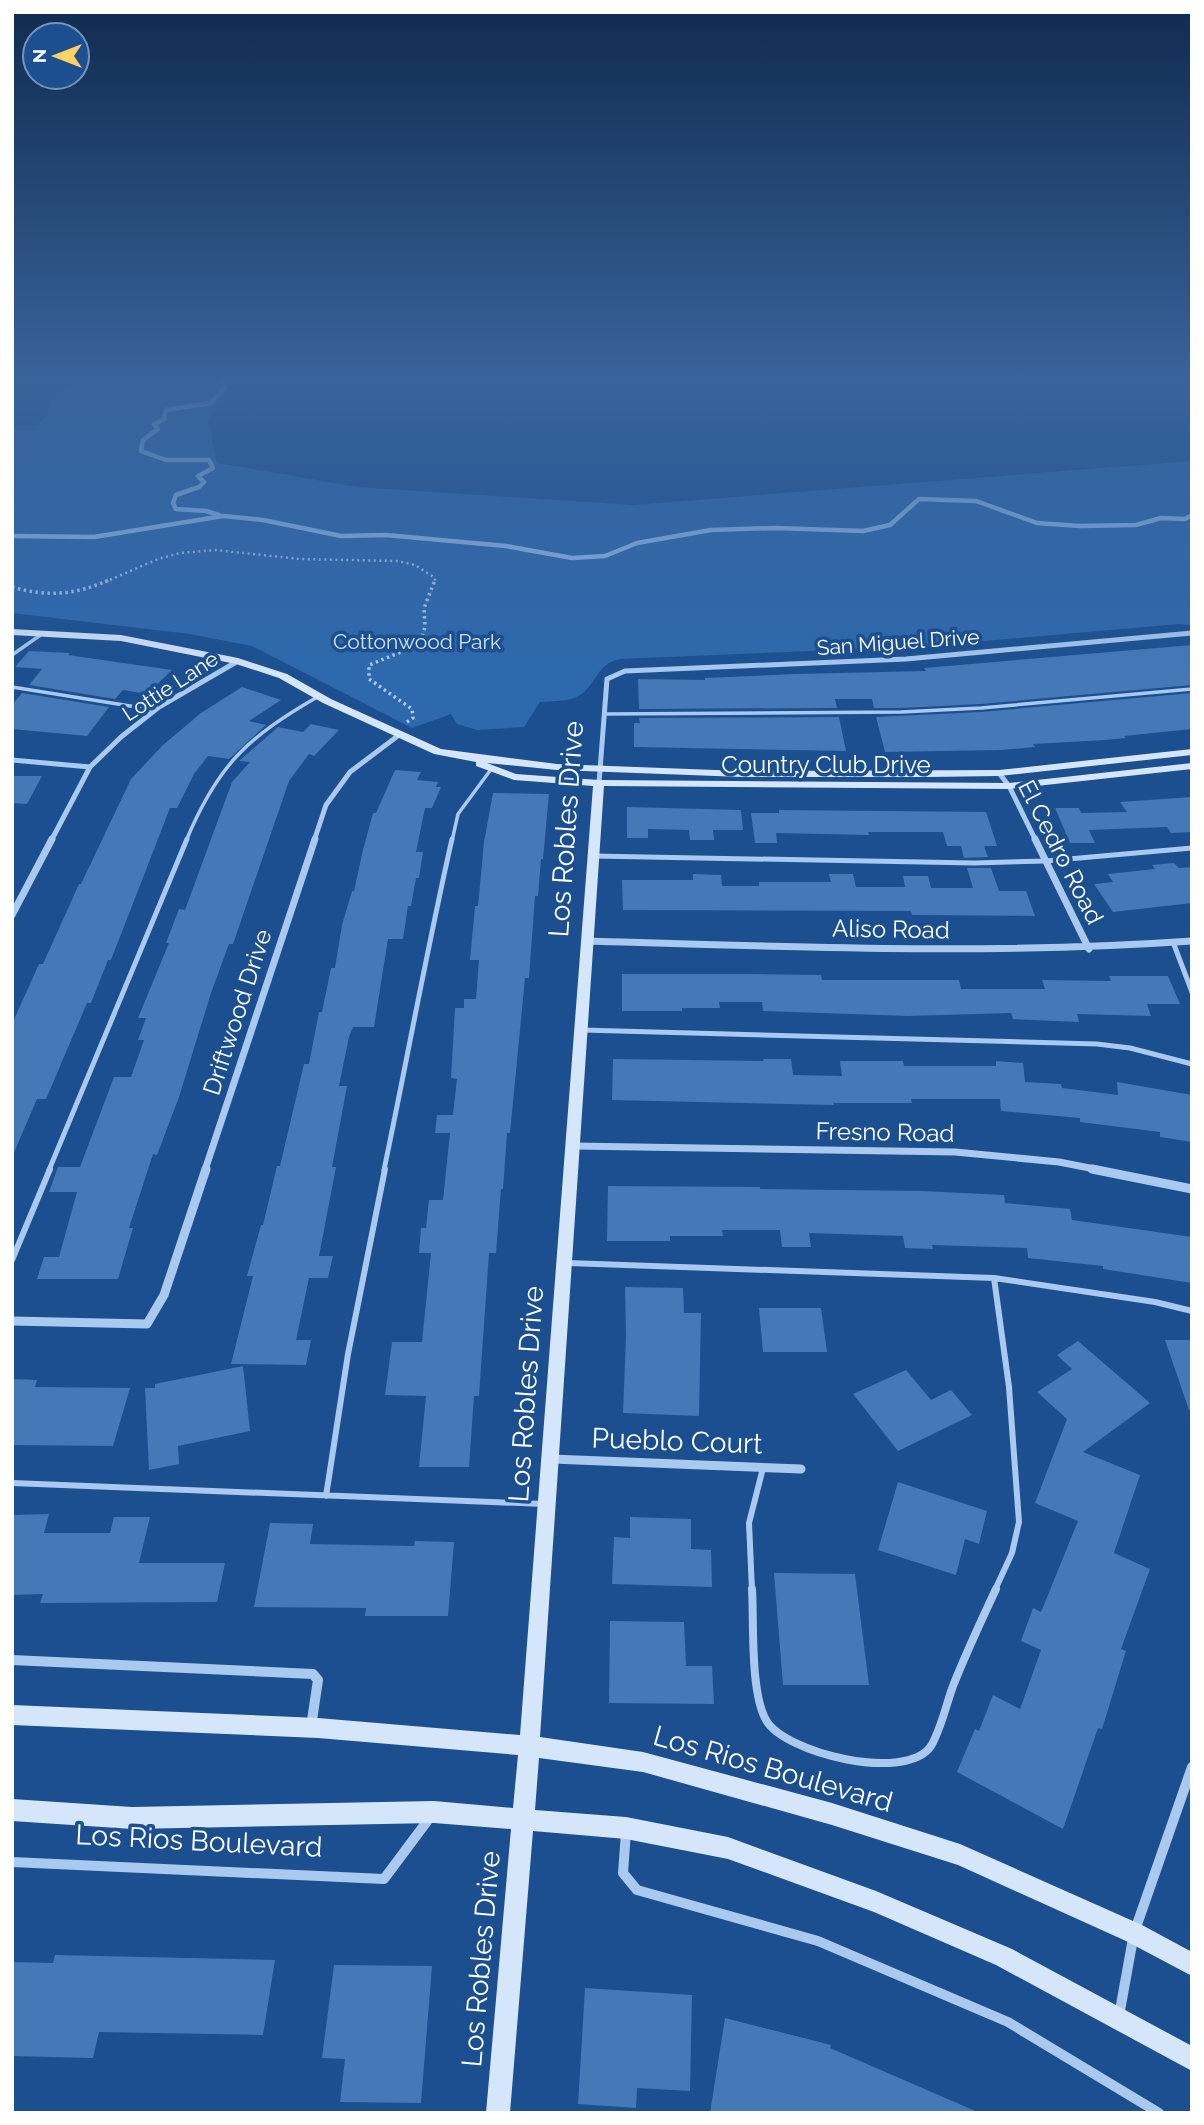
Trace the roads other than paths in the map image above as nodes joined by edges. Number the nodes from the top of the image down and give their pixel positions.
1 (12, 632) edge
2 (1192, 633) edge
3 (42, 634) junction
4 (12, 655) edge
5 (238, 661) junction
6 (607, 679) joint
7 (12, 687) edge
8 (1192, 690) edge
9 (319, 696) junction
10 (155, 710) junction
11 (604, 714) junction
12 (395, 733) junction
13 (1192, 752) edge
14 (462, 757) junction
15 (12, 760) edge
16 (1192, 766) edge
17 (90, 767) junction
18 (492, 768) junction
19 (999, 773) junction
20 (600, 775) junction
21 (1009, 786) junction
22 (1192, 848) edge
23 (594, 856) junction
24 (1046, 861) junction
25 (12, 915) edge
26 (588, 941) junction
27 (1192, 941) edge
28 (1173, 942) junction
29 (1088, 949) junction
30 (1192, 992) edge
31 (582, 1030) junction
32 (1192, 1064) edge
33 (574, 1146) junction
34 (1192, 1189) edge
35 (12, 1260) edge
36 (565, 1263) junction
37 (994, 1278) junction
38 (1192, 1311) edge
39 (12, 1321) edge
40 (552, 1459) junction
41 (763, 1468) junction
42 (801, 1469) dead end
43 (12, 1483) edge
44 (326, 1496) junction
45 (548, 1504) junction
46 (12, 1660) edge
47 (12, 1715) edge
48 (311, 1728) junction
49 (528, 1746) junction
50 (1192, 1767) edge
51 (12, 1810) edge
52 (434, 1812) junction
53 (522, 1821) junction
54 (626, 1828) junction
55 (12, 1862) edge
56 (1134, 1933) junction
57 (1192, 1965) edge
58 (1119, 2017) junction
59 (1192, 2059) edge
60 (498, 2113) edge
61 (1158, 2113) edge

1 - 3 street, Country Club Drive
2 - 6 street, San Miguel Drive
3 - 4 lane
3 - 5 street, Country Club Drive
5 - 9 street, Country Club Drive
5 - 10 street, Lottie Lane
6 - 11 street, Los Robles Drive
7 - 10 lane
8 - 11 lane
9 - 12 street, Country Club Drive
9 - 35 lane
10 - 17 street, Lottie Lane
11 - 20 street, Los Robles Drive
12 - 14 street, Country Club Drive
12 - 39 street, Driftwood Drive
13 - 19 street, Country Club Drive
14 - 18 street, Country Club Drive
14 - 20 street, Country Club Drive
15 - 17 street
16 - 21 street, Country Club Drive
17 - 25 street, Lottie Lane
18 - 20 street, Country Club Drive
18 - 44 lane
19 - 20 street, Country Club Drive
19 - 21 street, El Cedro Road
20 - 21 street, Country Club Drive
20 - 23 street, Los Robles Drive
21 - 24 street, El Cedro Road
22 - 24 lane
23 - 24 lane
23 - 26 street, Los Robles Drive
24 - 29 street, El Cedro Road
26 - 29 street, Aliso Road
26 - 31 street, Los Robles Drive
27 - 28 street, Aliso Road
28 - 29 street, Aliso Road
28 - 30 lane
31 - 32 lane
31 - 33 street, Los Robles Drive
33 - 34 street, Fresno Road
33 - 36 street, Los Robles Drive
36 - 37 lane
36 - 40 street, Los Robles Drive
37 - 38 lane
37 - 41 lane
40 - 41 street, Pueblo Court
40 - 45 street, Los Robles Drive
41 - 42 street, Pueblo Court
43 - 44 lane
44 - 45 lane
45 - 49 street, Los Robles Drive
46 - 48 street
47 - 48 street, Los Rios Boulevard
48 - 49 street, Los Rios Boulevard
49 - 53 street, Los Robles Drive
49 - 56 street, Los Rios Boulevard
50 - 56 street
51 - 52 street, Los Rios Boulevard
52 - 53 street, Los Rios Boulevard
52 - 55 street, Los Rios Boulevard
53 - 54 street, Los Rios Boulevard
53 - 60 street, Los Robles Drive
54 - 58 street, Los Rios Boulevard
54 - 61 street
56 - 57 street, Los Rios Boulevard
56 - 58 street
58 - 59 street, Los Rios Boulevard

